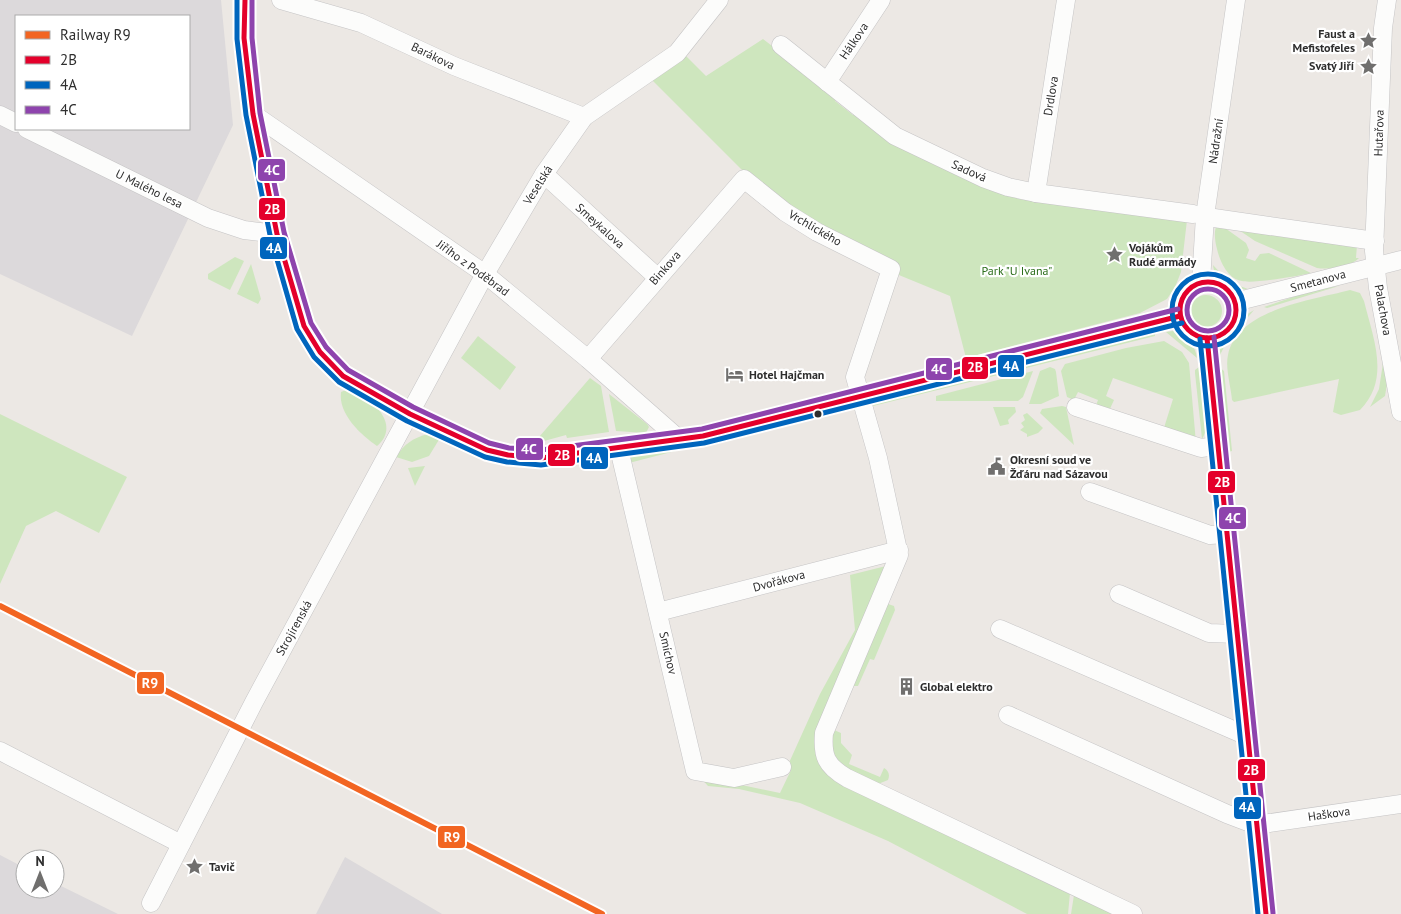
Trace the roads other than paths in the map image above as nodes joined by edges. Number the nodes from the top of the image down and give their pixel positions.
1 (245, 0) edge
2 (281, 0) edge
3 (719, 0) edge
4 (881, 0) edge
5 (1066, 0) edge
6 (1236, 0) edge
7 (1387, 0) edge
8 (1392, 0) edge
9 (1401, 7) edge
10 (781, 45) dead end
11 (826, 82) junction
12 (253, 114) junction
13 (0, 115) edge
14 (584, 117) junction
15 (15, 122) edge
16 (29, 130) edge
17 (544, 174) junction
18 (744, 179) joint
19 (1036, 193) junction
20 (1193, 214) dead end
21 (1214, 218) dead end
22 (277, 234) junction
23 (1375, 241) junction
24 (1401, 260) edge
25 (1376, 267) junction
26 (485, 274) junction
27 (657, 277) junction
28 (1201, 282) junction
29 (1235, 302) junction
30 (1180, 316) junction
31 (1207, 338) junction
32 (588, 359) junction
33 (861, 397) junction
34 (1076, 407) dead end
35 (1401, 412) edge
36 (410, 414) junction
37 (680, 440) junction
38 (1216, 446) junction
39 (619, 449) junction
40 (1090, 492) dead end
41 (1226, 534) junction
42 (899, 550) junction
43 (1119, 594) dead end
44 (658, 612) junction
45 (1000, 629) dead end
46 (1236, 634) junction
47 (1008, 715) dead end
48 (1247, 736) junction
49 (0, 751) edge
50 (782, 767) dead end
51 (1401, 804) edge
52 (1256, 825) junction
53 (181, 844) junction
54 (151, 903) dead end
55 (1134, 914) edge
56 (1266, 914) edge

1 - 12 street
2 - 14 street, Barákova
3 - 14 street, Veselská
4 - 11 street, Hálkova
5 - 19 street, Drdlova
6 - 28 street, Nádražní
7 - 23 street, Hutařova
8 - 9 street
10 - 11 street, Sadová
11 - 19 street, Sadová
12 - 22 street
12 - 26 street, Jiřího z Poděbrad
13 - 15 street
14 - 17 street, Veselská
16 - 22 street, U Malého lesa
17 - 26 street, Veselská
17 - 27 street, Smeykalova
18 - 27 street, Binkova
18 - 33 street, Vrchlického
19 - 20 street, Sadová
21 - 23 street
22 - 36 street
23 - 25 street, Hutařova
24 - 25 street, Smetanova
25 - 29 street, Smetanova
25 - 35 street, Palachova
26 - 32 street, Jiřího z Poděbrad
26 - 36 street, Veselská
27 - 32 street, Binkova
28 - 29 street
28 - 30 street
29 - 31 street
30 - 31 street
30 - 33 street
31 - 38 street
32 - 37 street, Jiřího z Poděbrad
33 - 37 street
33 - 42 street
34 - 38 street
36 - 39 street
36 - 53 street, Strojírenská
37 - 39 street
38 - 41 street
39 - 44 street, Smíchov
40 - 41 street
41 - 46 street
42 - 44 street, Dvořákova
42 - 55 street
43 - 46 street
44 - 50 street, Smíchov
45 - 48 street
46 - 48 street
47 - 52 street
48 - 52 street
49 - 53 street
51 - 52 street, Haškova
52 - 56 street
53 - 54 street, Strojírenská

